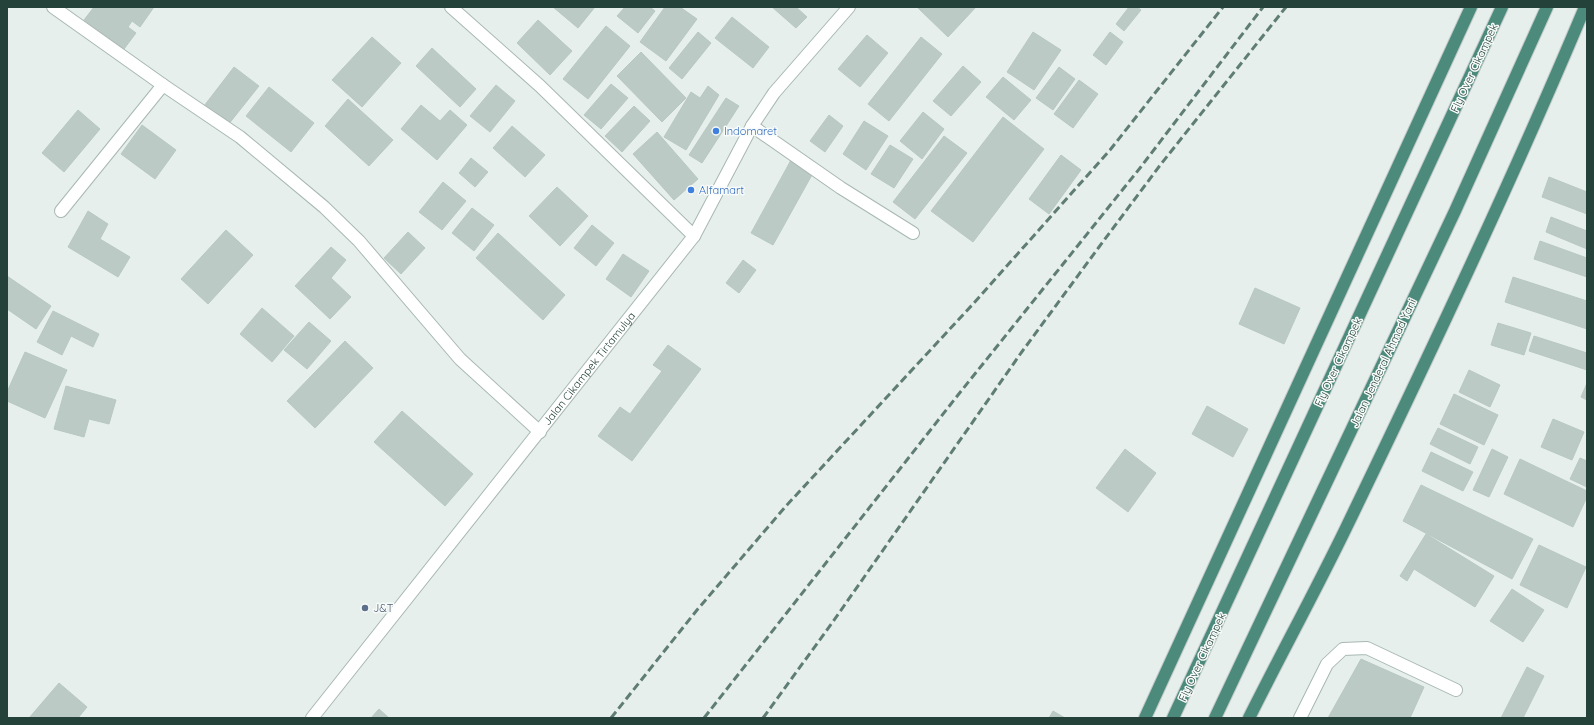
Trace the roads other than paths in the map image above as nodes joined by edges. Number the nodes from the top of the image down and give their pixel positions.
1 (53, 7) edge
2 (451, 7) edge
3 (849, 7) edge
4 (1471, 7) edge
5 (1502, 7) edge
6 (1547, 7) edge
7 (1585, 7) edge
8 (66, 11) edge
9 (163, 86) junction
10 (752, 126) junction
11 (61, 211) dead end
12 (913, 233) dead end
13 (694, 236) junction
14 (540, 432) junction
15 (1456, 690) dead end
16 (1253, 717) edge
17 (312, 718) edge
18 (1144, 718) edge
19 (1173, 718) edge
20 (1215, 718) edge
21 (1300, 718) edge

1 - 8 street
2 - 13 street
3 - 10 street, Jalan Cikampek Tirtamulya
4 - 18 highway
5 - 19 highway, Fly Over Cikampek
6 - 20 highway, Jalan Jenderal Ahmad Yani
7 - 16 highway
8 - 9 street
9 - 11 street
9 - 14 street
10 - 12 street
10 - 13 street, Jalan Cikampek Tirtamulya
13 - 14 street, Jalan Cikampek Tirtamulya
14 - 17 street, Jalan Cikampek Tirtamulya
15 - 21 street

